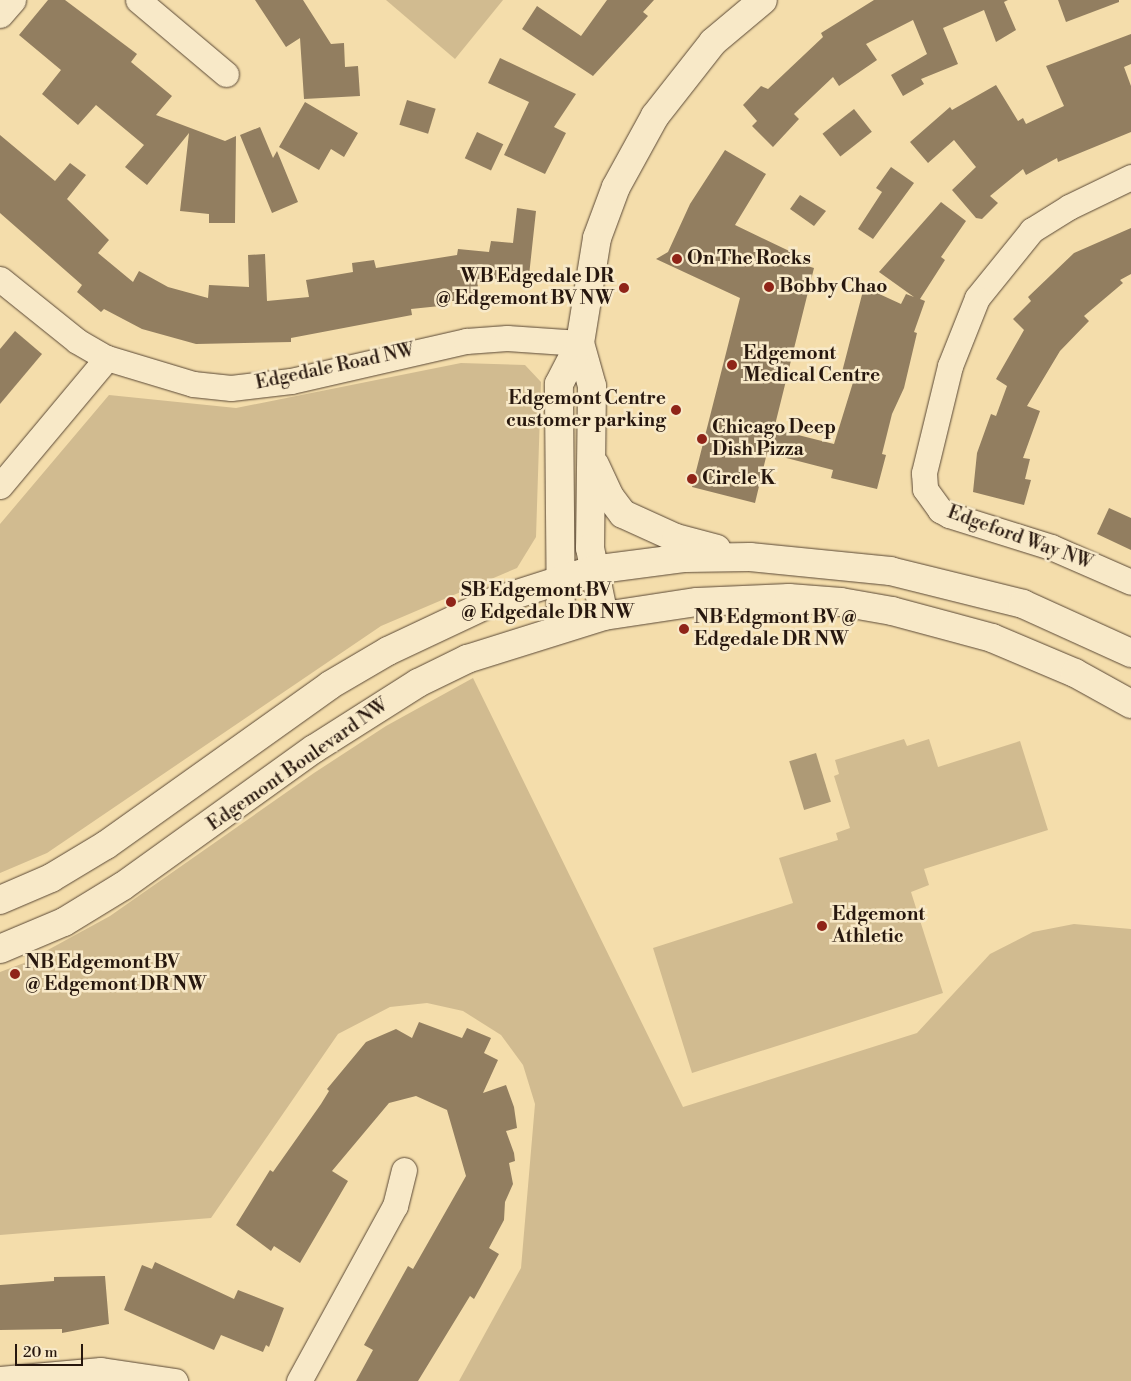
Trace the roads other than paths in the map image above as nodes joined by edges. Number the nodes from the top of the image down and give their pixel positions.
1 (13, 0) edge
2 (138, 0) edge
3 (763, 0) edge
4 (0, 16) edge
5 (226, 74) dead end
6 (1131, 177) edge
7 (0, 279) edge
8 (580, 343) junction
9 (107, 358) junction
10 (594, 461) junction
11 (0, 486) edge
12 (750, 557) junction
13 (592, 570) junction
14 (559, 578) junction
15 (1131, 582) edge
16 (604, 616) junction
17 (561, 627) junction
18 (1131, 653) edge
19 (1131, 704) edge
20 (0, 900) edge
21 (0, 949) edge
22 (404, 1170) dead end
23 (0, 1379) edge
24 (175, 1381) edge
25 (299, 1381) edge

1 - 4 street
2 - 5 street
3 - 8 main road
6 - 15 street, Edgeford Way NW
7 - 9 street, Edgedale Road NW
8 - 9 street, Edgedale Road NW
8 - 10 main road
8 - 14 main road
9 - 11 street
10 - 12 main road
10 - 13 main road
12 - 13 main road
12 - 18 main road
13 - 14 main road
13 - 16 main road
14 - 17 main road
14 - 20 main road
16 - 17 main road, Edgemont Boulevard NW
16 - 19 main road, Edgemont Boulevard NW
17 - 21 main road, Edgemont Boulevard NW
22 - 25 street
23 - 24 street

